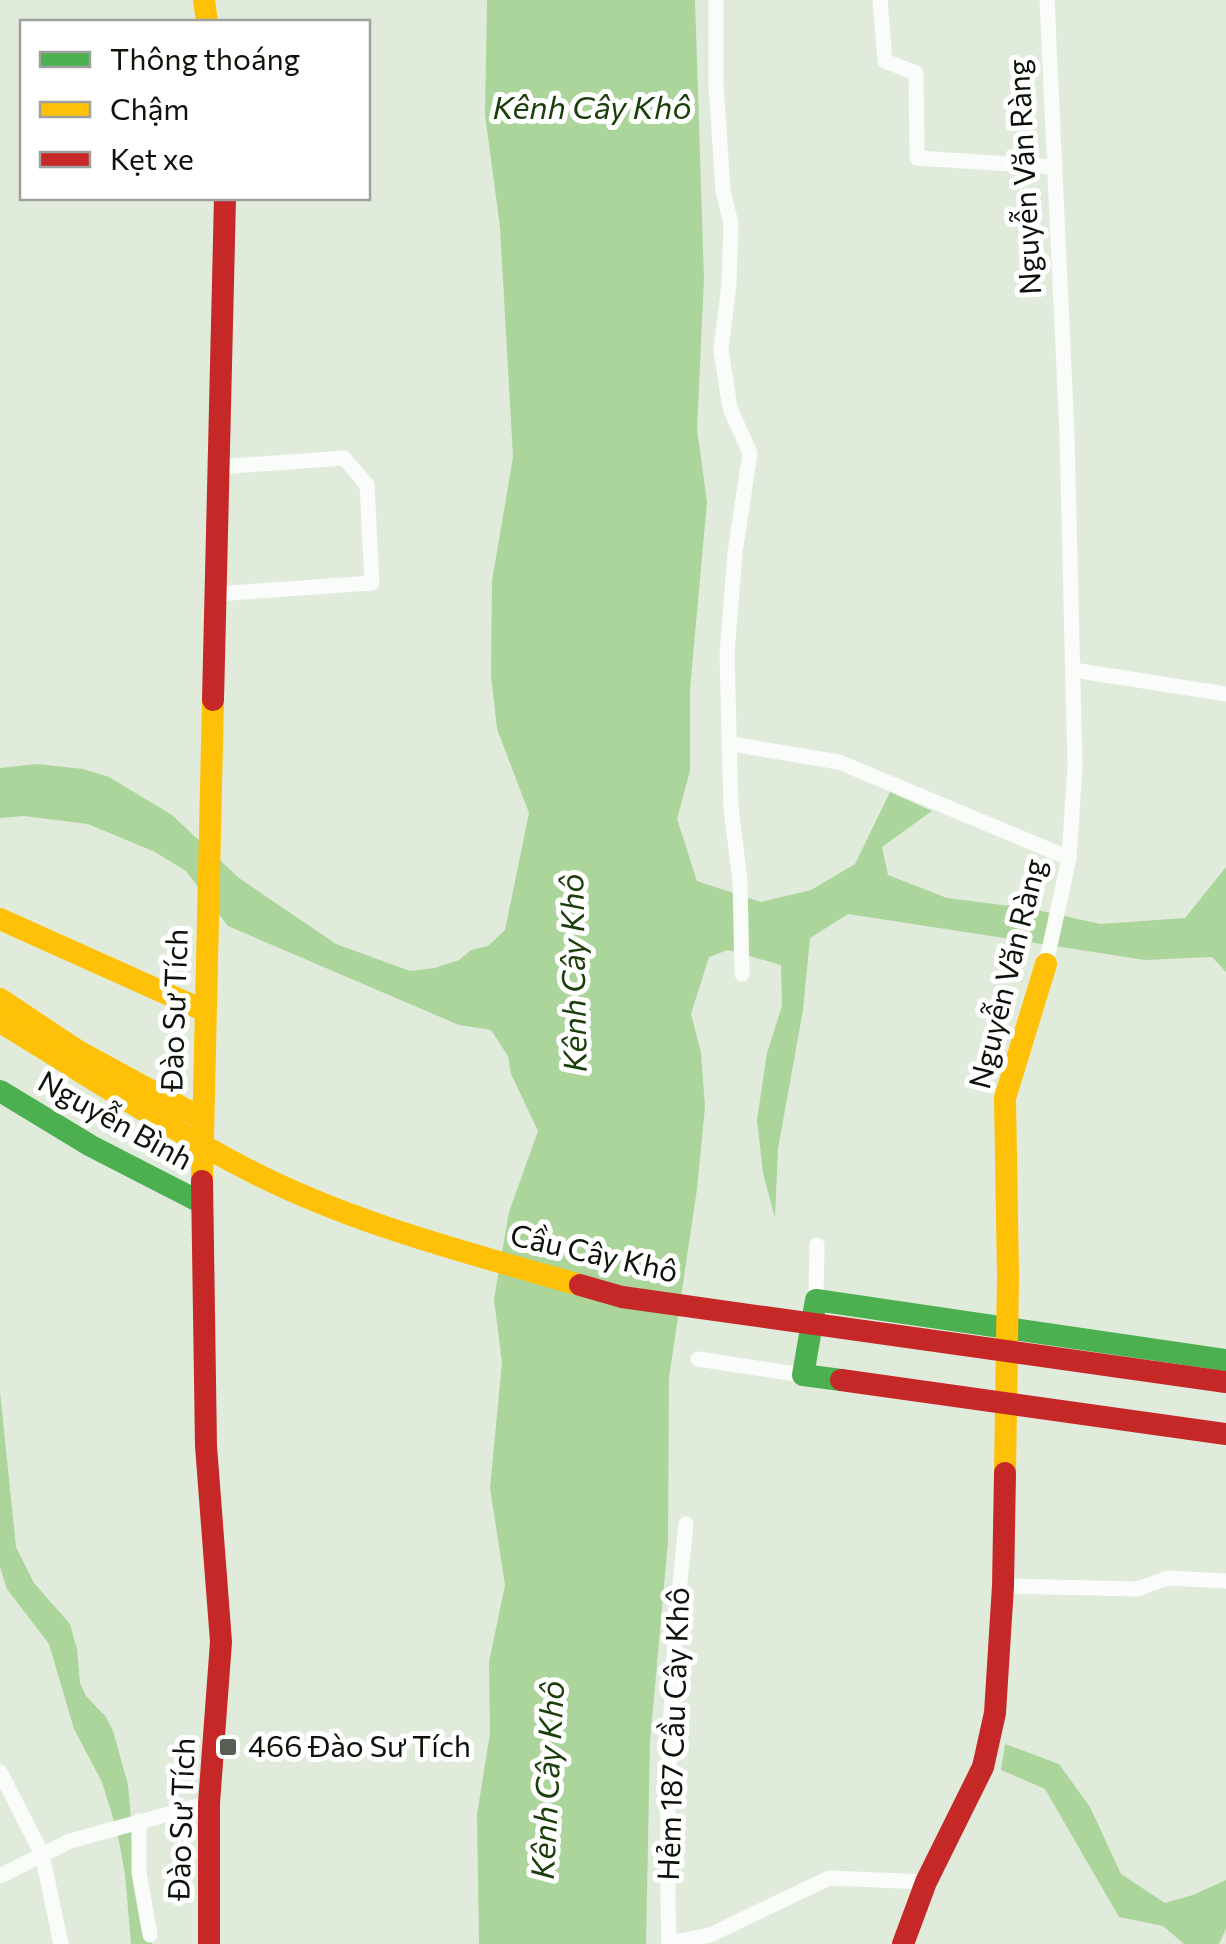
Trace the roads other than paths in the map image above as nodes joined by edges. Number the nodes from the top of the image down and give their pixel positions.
1 (716, 0) edge
2 (880, 0) edge
3 (1047, 0) edge
4 (1055, 167) junction
5 (225, 200) edge
6 (219, 467) junction
7 (215, 594) junction
8 (1074, 670) junction
9 (1226, 694) edge
10 (732, 744) junction
11 (1069, 858) junction
12 (0, 919) edge
13 (1046, 964) joint
14 (742, 974) dead end
15 (0, 999) edge
16 (204, 1011) junction
17 (0, 1022) edge
18 (0, 1091) edge
19 (201, 1118) junction
20 (202, 1203) junction
21 (816, 1245) dead end
22 (816, 1300) junction
23 (1007, 1329) junction
24 (698, 1358) dead end
25 (1226, 1360) edge
26 (804, 1375) junction
27 (1226, 1382) edge
28 (1006, 1404) junction
29 (1226, 1434) edge
30 (686, 1524) dead end
31 (1226, 1581) edge
32 (1004, 1586) junction
33 (2, 1779) edge
34 (208, 1803) junction
35 (137, 1822) junction
36 (42, 1854) junction
37 (0, 1876) edge
38 (926, 1882) junction
39 (150, 1936) dead end
40 (61, 1944) edge
41 (209, 1944) edge
42 (669, 1944) edge
43 (903, 1944) edge

1 - 10 street
2 - 4 street
3 - 4 street, Nguyễn Văn Ràng
4 - 8 street, Nguyễn Văn Ràng
5 - 6 main road, Đào Sư Tích
6 - 7 main road, Đào Sư Tích
6 - 7 street
7 - 16 main road, Đào Sư Tích
8 - 9 street
8 - 11 street, Nguyễn Văn Ràng
10 - 11 street
10 - 14 street
11 - 13 street, Nguyễn Văn Ràng
12 - 16 main road
13 - 23 main road, Nguyễn Văn Ràng
15 - 19 main road
16 - 19 main road, Đào Sư Tích
17 - 27 main road, Cầu Cây Khô
18 - 20 main road, Nguyễn Bình
19 - 20 main road, Đào Sư Tích
20 - 34 main road, Đào Sư Tích
21 - 22 street
22 - 23 main road
22 - 26 main road
23 - 25 main road
23 - 28 main road, Nguyễn Văn Ràng
24 - 26 street
26 - 28 main road
28 - 29 main road
28 - 32 main road, Nguyễn Văn Ràng
30 - 42 street, Hẻm 187 Cầu Cây Khô
31 - 32 street
32 - 38 main road, Nguyễn Văn Ràng
33 - 36 street
34 - 35 street
34 - 41 main road, Đào Sư Tích
35 - 36 street
35 - 39 street
36 - 37 street
36 - 40 street
38 - 42 street
38 - 43 main road, Nguyễn Văn Ràng

